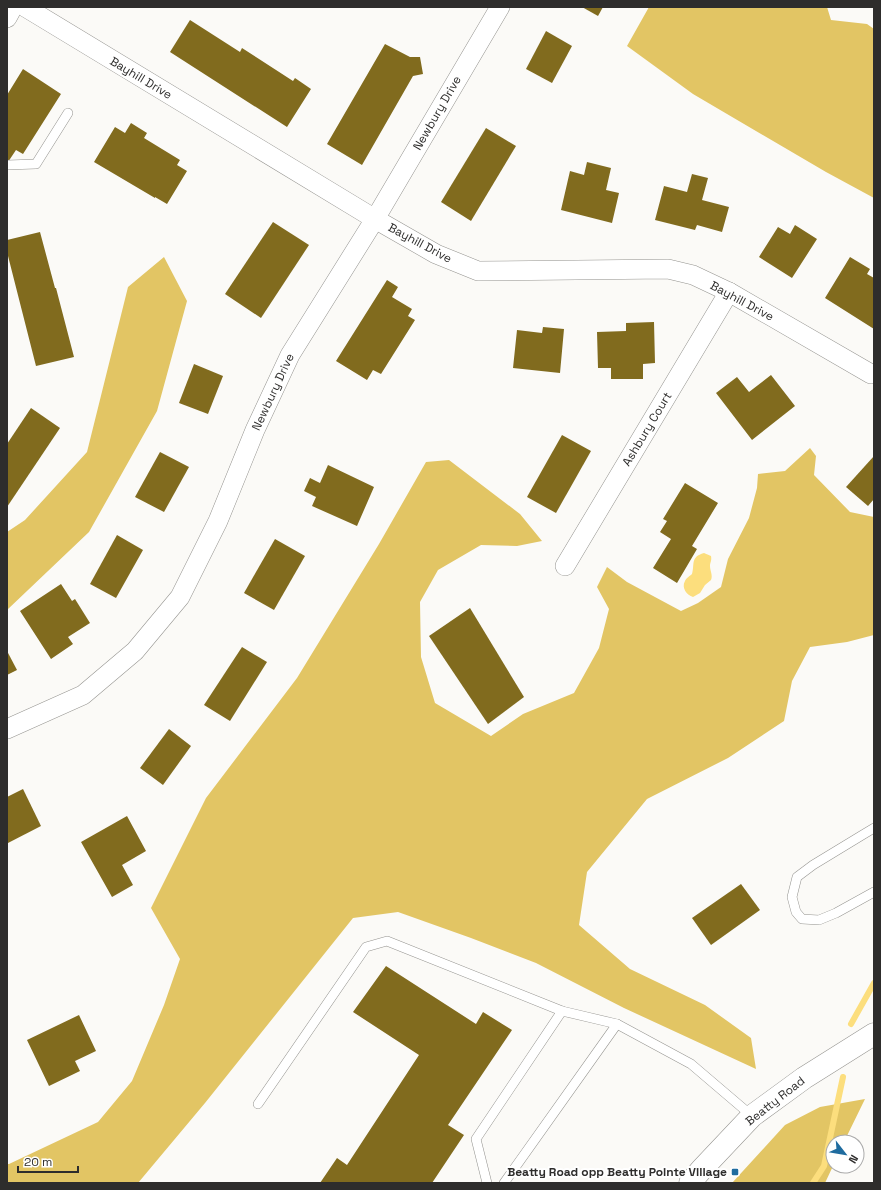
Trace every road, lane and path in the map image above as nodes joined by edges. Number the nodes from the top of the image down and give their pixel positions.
1 (13, 7) edge
2 (24, 7) edge
3 (500, 7) edge
4 (7, 18) edge
5 (68, 113) dead end
6 (7, 166) edge
7 (375, 219) junction
8 (729, 292) junction
9 (871, 374) dead end
10 (565, 566) dead end
11 (7, 729) edge
12 (874, 828) edge
13 (874, 892) edge
14 (562, 1010) junction
15 (617, 1024) junction
16 (874, 1034) edge
17 (258, 1104) dead end
18 (752, 1116) junction
19 (487, 1183) edge
20 (504, 1183) edge
21 (690, 1183) edge

1 - 4 street
2 - 7 street, Bayhill Drive
3 - 7 street, Newbury Drive
5 - 6 lane
7 - 8 street, Bayhill Drive
7 - 11 street, Newbury Drive
8 - 9 street, Bayhill Drive
8 - 10 street, Ashbury Court
12 - 13 lane
14 - 15 lane
14 - 17 lane
14 - 19 lane
15 - 18 lane
15 - 20 lane
16 - 18 street, Beatty Road
18 - 21 street, Beatty Road

